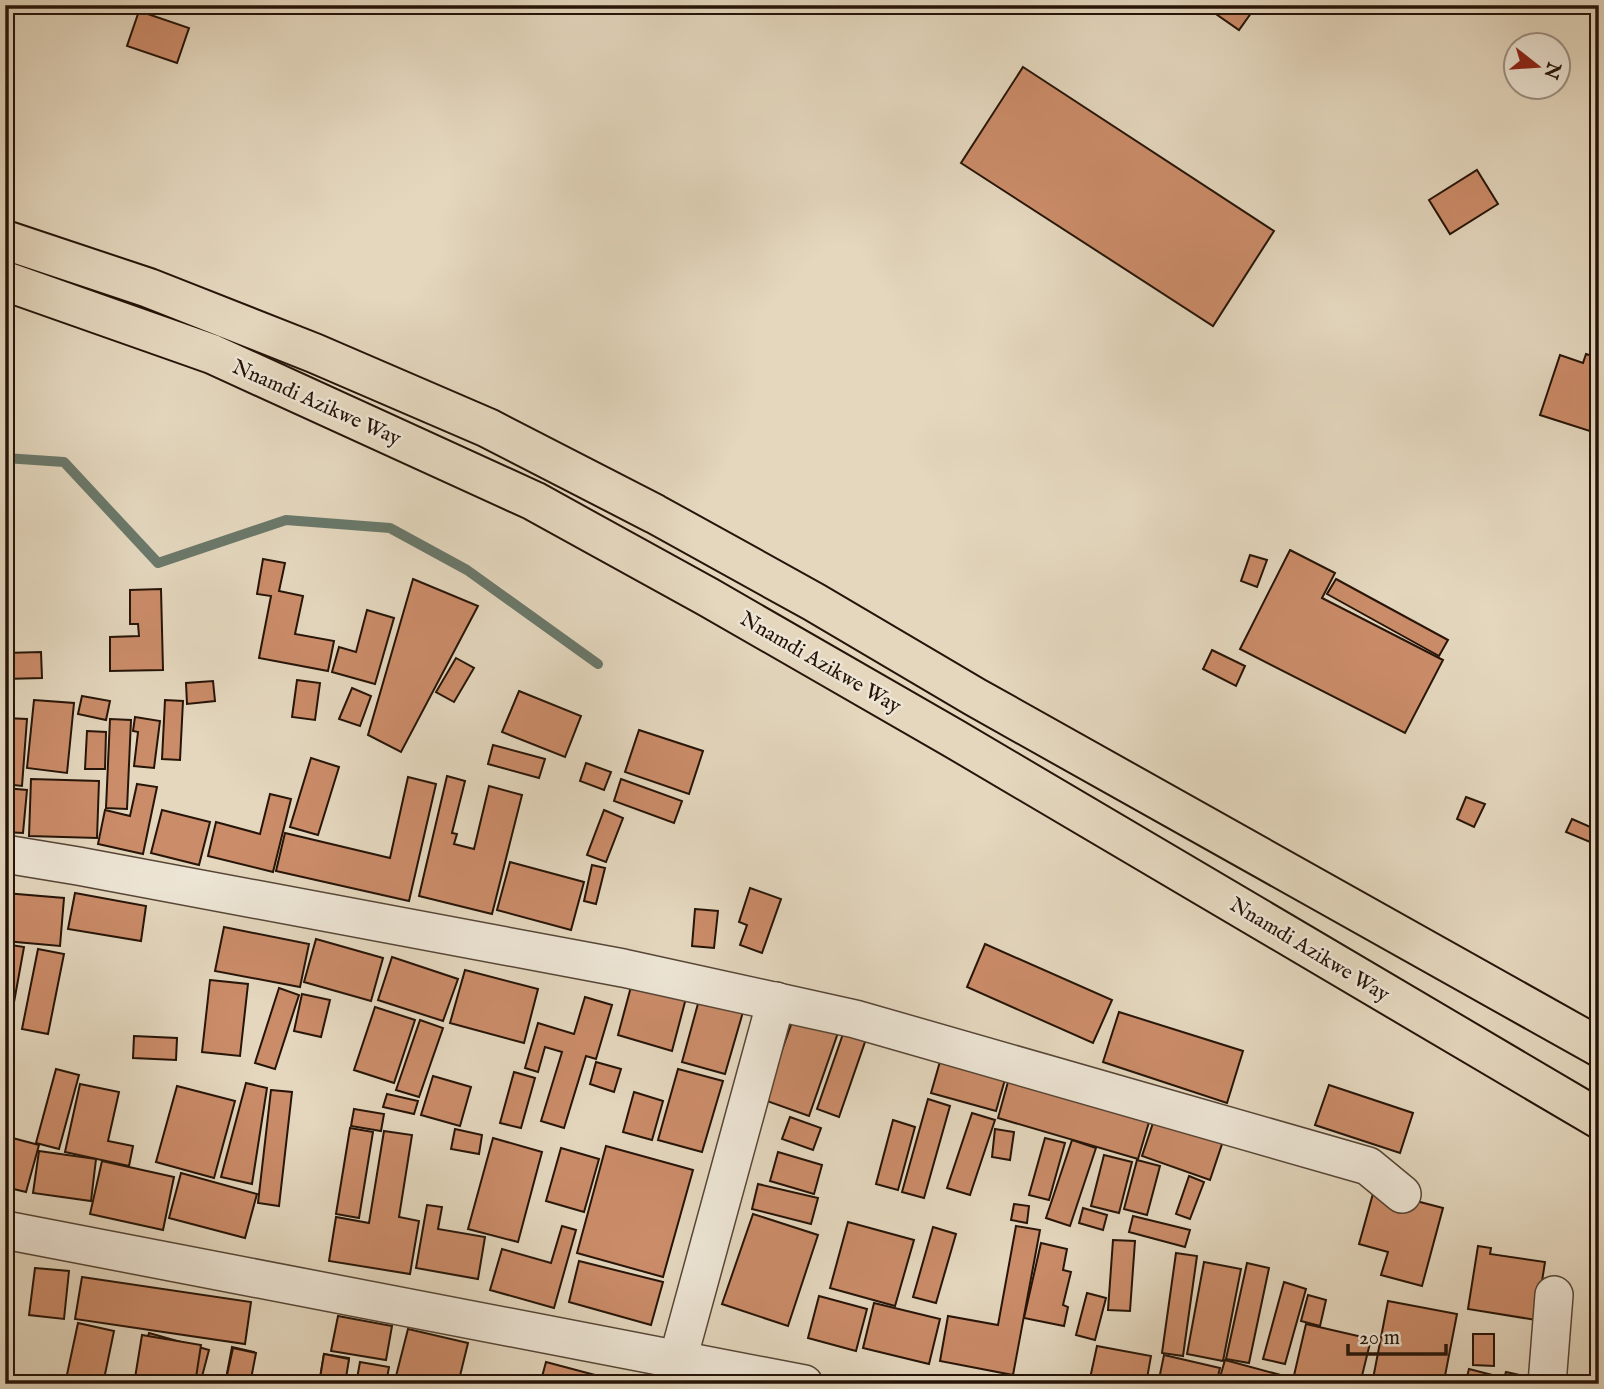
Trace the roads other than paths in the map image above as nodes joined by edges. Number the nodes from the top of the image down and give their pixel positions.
1 (5, 240) edge
2 (5, 281) edge
3 (5, 854) edge
4 (776, 1002) junction
5 (1599, 1048) edge
6 (1599, 1119) edge
7 (1402, 1194) dead end
8 (5, 1230) edge
9 (1554, 1295) dead end
10 (676, 1372) edge
11 (804, 1384) edge
12 (1547, 1384) edge

1 - 5 highway, Nnamdi Azikwe Way
2 - 6 highway, Nnamdi Azikwe Way
3 - 4 street
4 - 7 street
4 - 10 street
8 - 10 street
9 - 12 street
10 - 11 street

